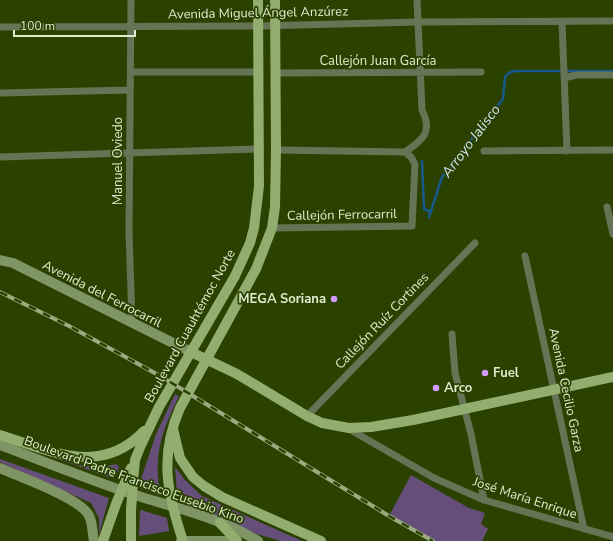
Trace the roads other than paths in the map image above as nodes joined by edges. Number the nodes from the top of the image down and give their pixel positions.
1 (131, 0) edge
2 (258, 0) edge
3 (275, 0) edge
4 (417, 0) edge
5 (613, 21) edge
6 (417, 22) junction
7 (562, 22) junction
8 (131, 26) junction
9 (258, 26) junction
10 (275, 26) junction
11 (0, 28) edge
12 (131, 72) junction
13 (258, 72) junction
14 (275, 72) junction
15 (481, 72) dead end
16 (420, 73) junction
17 (613, 75) edge
18 (564, 77) junction
19 (130, 90) junction
20 (0, 93) edge
21 (259, 149) junction
22 (276, 150) junction
23 (613, 150) edge
24 (484, 151) dead end
25 (567, 151) junction
26 (405, 152) junction
27 (129, 154) junction
28 (0, 157) edge
29 (607, 207) dead end
30 (272, 228) junction
31 (613, 234) edge
32 (475, 243) dead end
33 (525, 256) dead end
34 (0, 260) edge
35 (132, 321) junction
36 (452, 334) dead end
37 (191, 352) junction
38 (207, 360) junction
39 (613, 377) edge
40 (554, 389) junction
41 (463, 409) junction
42 (307, 416) junction
43 (150, 425) junction
44 (172, 425) junction
45 (349, 428) junction
46 (0, 435) edge
47 (0, 445) edge
48 (135, 460) junction
49 (0, 468) edge
50 (121, 490) junction
51 (132, 494) junction
52 (484, 500) junction
53 (172, 506) junction
54 (220, 523) junction
55 (584, 529) junction
56 (613, 537) edge
57 (94, 541) edge
58 (103, 541) edge
59 (131, 541) edge
60 (182, 541) edge
61 (227, 541) edge
62 (237, 541) edge
63 (258, 541) edge
64 (321, 541) edge

1 - 8 street, Manuel Oviedo
2 - 9 main road, Boulevard Cuauhtémoc Norte
3 - 10 main road
4 - 6 street
5 - 7 street, Avenida Miguel Ángel Anzúrez
6 - 7 street, Avenida Miguel Ángel Anzúrez
6 - 10 street, Avenida Miguel Ángel Anzúrez
6 - 16 street
7 - 18 street
8 - 9 street, Avenida Miguel Ángel Anzúrez
8 - 11 street, Avenida Miguel Ángel Anzúrez
8 - 12 street, Manuel Oviedo
9 - 10 street, Avenida Miguel Ángel Anzúrez
9 - 13 main road, Boulevard Cuauhtémoc Norte
10 - 14 main road
12 - 13 street
12 - 19 street, Manuel Oviedo
13 - 21 main road, Boulevard Cuauhtémoc Norte
14 - 16 street, Callejón Juan García
14 - 22 main road
15 - 16 street, Callejón Juan García
16 - 26 street
17 - 18 street
18 - 25 street
19 - 20 street
19 - 27 street, Manuel Oviedo
21 - 27 street
21 - 37 main road, Boulevard Cuauhtémoc Norte
22 - 26 street
22 - 30 main road
23 - 25 street
24 - 25 street
26 - 30 street, Callejón Ferrocarril
27 - 28 street
27 - 35 street, Manuel Oviedo
29 - 31 street
30 - 38 main road
32 - 42 street, Callejón Ruíz Cortines
33 - 40 street, Avenida Cecilio Garza
34 - 35 main road, Avenida del Ferrocarril
35 - 37 main road, Avenida del Ferrocarril
36 - 41 street
37 - 38 main road
37 - 43 main road, Boulevard Cuauhtémoc Norte
38 - 42 main road
38 - 44 main road
39 - 40 main road
40 - 41 main road
40 - 55 street, Avenida Cecilio Garza
41 - 45 main road
41 - 52 street
42 - 45 main road
43 - 46 main road
43 - 48 main road, Boulevard Cuauhtémoc Norte
44 - 53 main road
44 - 64 main road
45 - 52 street, José María Enrique
47 - 50 main road, Boulevard Padre Francisco Eusebio Kino
48 - 50 main road
48 - 51 main road, Boulevard Cuauhtémoc Norte
49 - 57 main road
50 - 51 main road, Boulevard Padre Francisco Eusebio Kino
50 - 58 main road
51 - 53 main road, Boulevard Padre Francisco Eusebio Kino
51 - 59 main road, Boulevard Cuauhtémoc Norte
52 - 55 street, José María Enrique
53 - 54 main road, Boulevard Padre Francisco Eusebio Kino
53 - 60 main road
54 - 62 main road
54 - 63 main road, Boulevard Padre Francisco Eusebio Kino
55 - 56 street, José María Enrique
60 - 61 main road

